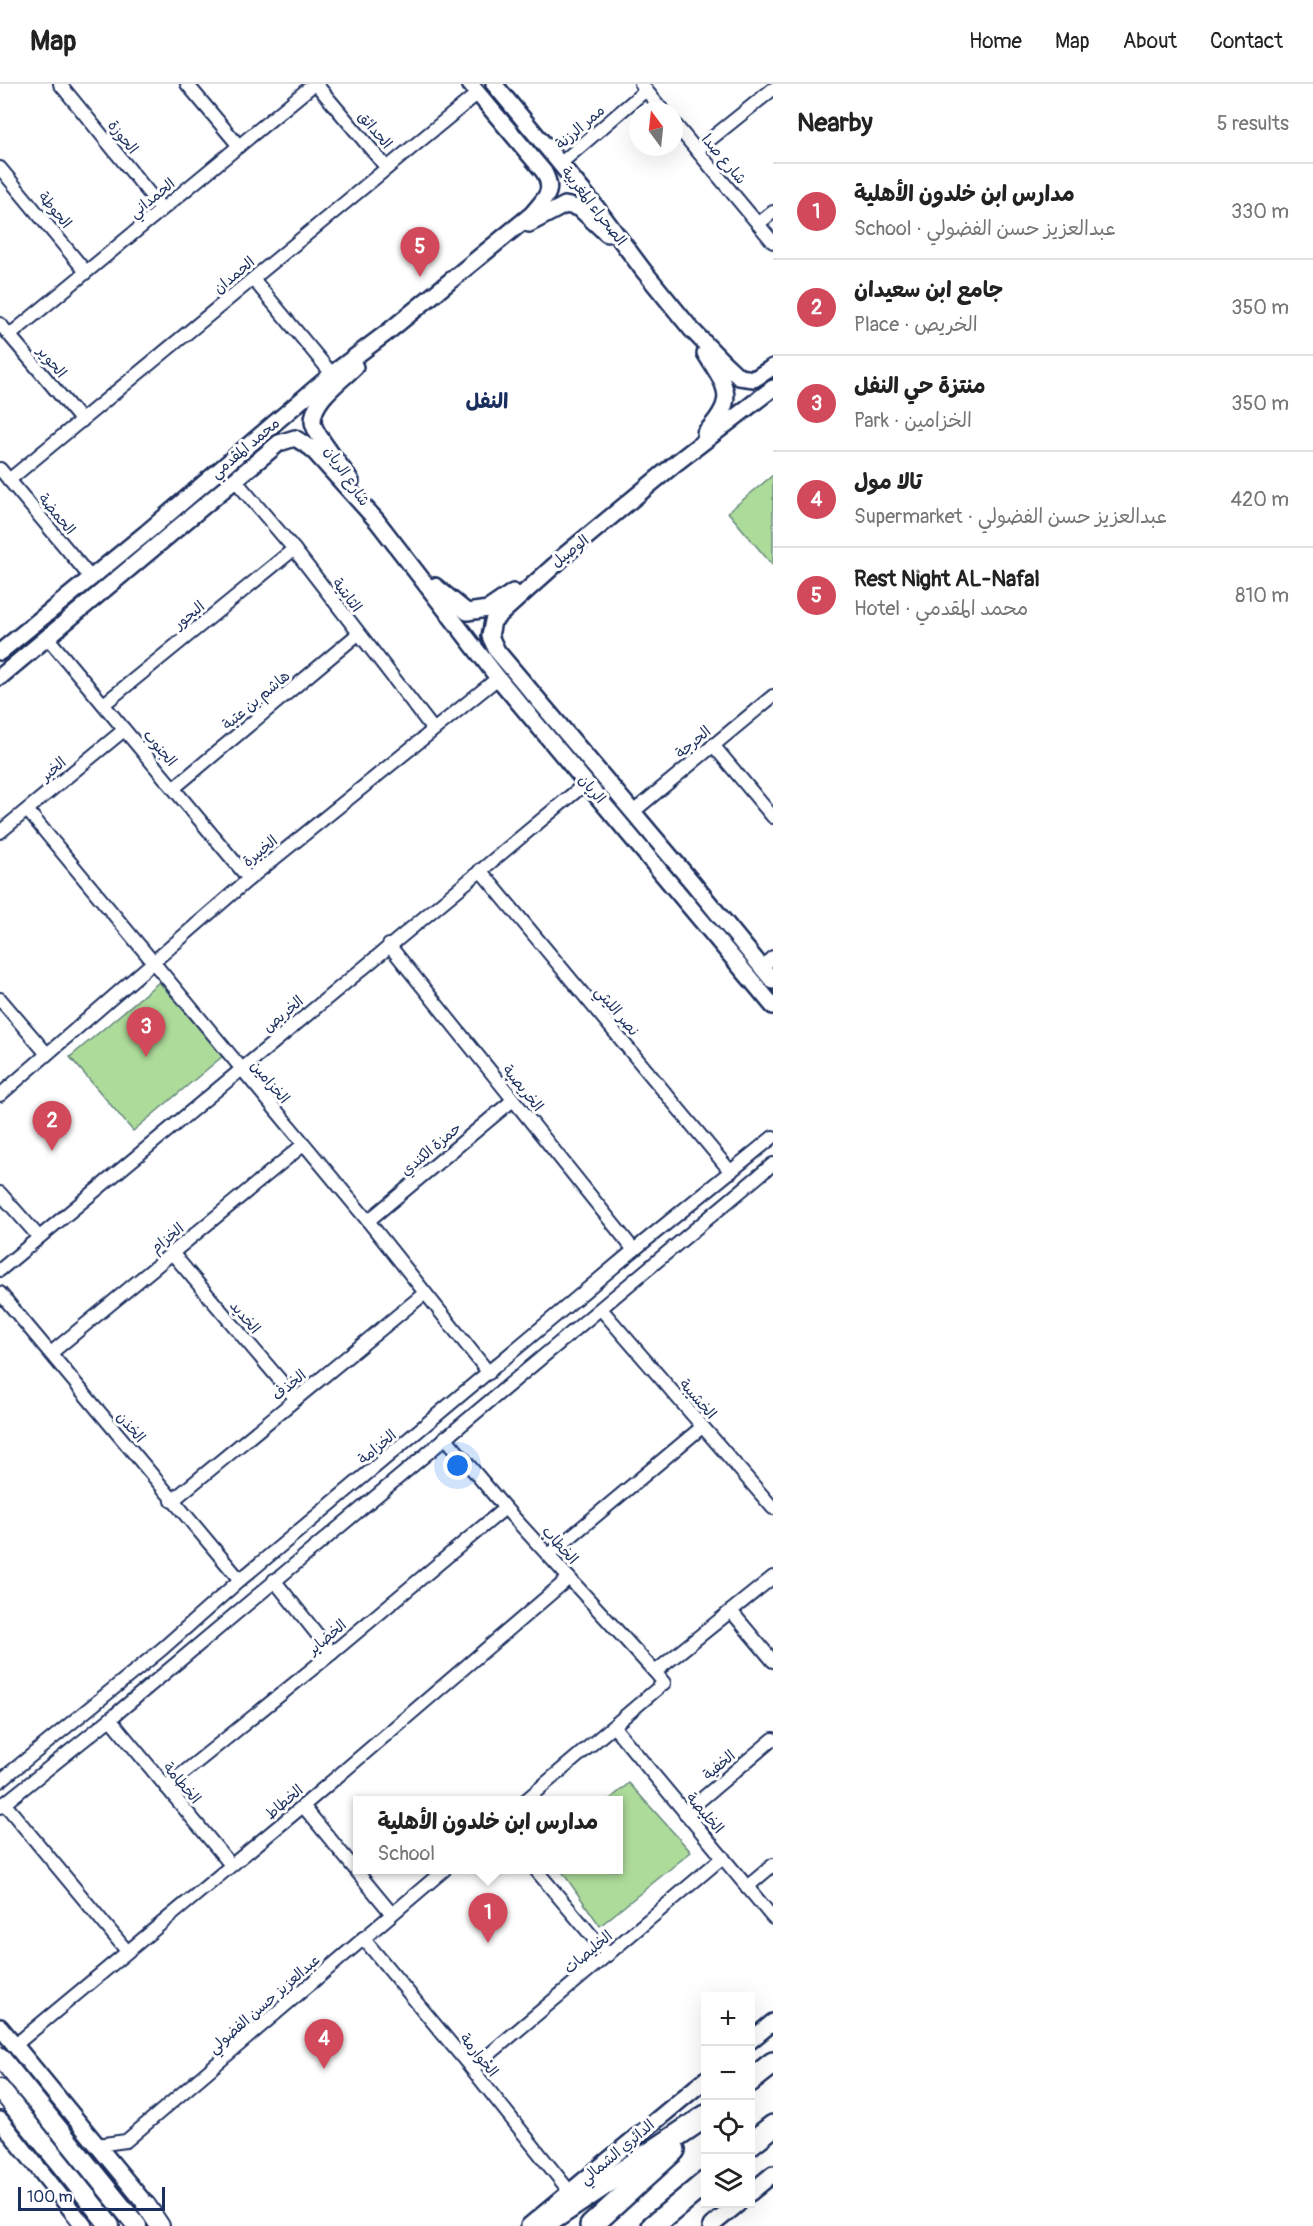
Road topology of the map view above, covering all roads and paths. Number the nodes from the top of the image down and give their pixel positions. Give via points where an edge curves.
1 (60, 84) edge
2 (188, 84) edge
3 (315, 84) edge
4 (494, 84) edge
5 (643, 87) edge
6 (474, 89) edge
7 (773, 89) edge
8 (656, 102) edge
9 (683, 134) edge
10 (239, 146) junction
11 (697, 150) junction
12 (561, 163) junction
13 (0, 168) edge
14 (387, 168) junction
15 (549, 189) joint
16 (162, 209) junction
17 (773, 212) edge
18 (758, 224) junction
19 (773, 242) edge
20 (492, 247) junction
21 (643, 270) junction
22 (86, 272) junction
23 (253, 279) junction
24 (0, 324) edge
25 (691, 329) junction
26 (389, 331) junction
27 (10, 335) junction
28 (773, 367) edge
29 (332, 374) junction
30 (773, 388) edge
31 (82, 421) junction
32 (295, 438) joint
33 (676, 463) junction
34 (0, 469) edge
35 (9, 480) junction
36 (235, 480) junction
37 (377, 521) junction
38 (146, 533) junction
39 (156, 545) junction
40 (294, 549) junction
41 (567, 554) junction
42 (414, 569) junction
43 (91, 578) junction
44 (454, 601) joint
45 (358, 634) junction
46 (47, 638) junction
47 (3, 645) edge
48 (0, 677) edge
49 (498, 678) junction
50 (773, 696) edge
51 (104, 704) junction
52 (433, 729) junction
53 (124, 730) junction
54 (712, 745) junction
55 (586, 783) junction
56 (174, 788) junction
57 (773, 795) edge
58 (762, 804) junction
59 (27, 810) junction
60 (633, 812) junction
61 (773, 817) edge
62 (0, 832) edge
63 (480, 870) junction
64 (249, 879) junction
65 (692, 882) junction
66 (678, 893) junction
67 (389, 945) junction
68 (767, 962) edge
69 (154, 963) junction
70 (773, 981) edge
71 (0, 999) edge
72 (773, 1006) edge
73 (47, 1054) junction
74 (240, 1069) junction
75 (0, 1095) edge
76 (513, 1100) junction
77 (773, 1137) edge
78 (303, 1145) junction
79 (773, 1164) edge
80 (731, 1172) junction
81 (0, 1193) edge
82 (368, 1221) junction
83 (38, 1236) junction
84 (634, 1250) junction
85 (172, 1253) junction
86 (0, 1270) edge
87 (0, 1293) edge
88 (425, 1293) junction
89 (601, 1309) junction
90 (51, 1353) junction
91 (489, 1373) junction
92 (296, 1399) junction
93 (702, 1427) junction
94 (445, 1437) junction
95 (350, 1490) junction
96 (172, 1501) junction
97 (363, 1506) junction
98 (505, 1508) junction
99 (773, 1508) edge
100 (550, 1554) junction
101 (773, 1577) edge
102 (569, 1578) junction
103 (240, 1580) junction
104 (274, 1580) junction
105 (730, 1611) junction
106 (332, 1653) junction
107 (773, 1661) edge
108 (655, 1672) junction
109 (110, 1719) junction
110 (614, 1727) junction
111 (773, 1739) edge
112 (0, 1781) edge
113 (166, 1787) junction
114 (531, 1796) edge
115 (2, 1805) edge
116 (303, 1806) junction
117 (685, 1813) junction
118 (723, 1857) junction
119 (231, 1865) junction
120 (773, 1865) edge
121 (353, 1867) edge
122 (359, 1874) edge
123 (438, 1874) edge
124 (540, 1874) edge
125 (747, 1887) junction
126 (392, 1914) junction
127 (773, 1918) edge
128 (363, 1938) junction
129 (127, 1951) junction
130 (608, 1954) junction
131 (773, 2022) edge
132 (0, 2027) edge
133 (755, 2037) edge
134 (7, 2052) edge
135 (773, 2063) edge
136 (472, 2069) junction
137 (755, 2077) edge
138 (701, 2082) edge
139 (0, 2090) edge
140 (0, 2120) edge
141 (701, 2121) edge
142 (701, 2122) edge
143 (773, 2126) edge
144 (755, 2141) edge
145 (97, 2145) junction
146 (772, 2177) edge
147 (701, 2185) edge
148 (755, 2189) edge
149 (570, 2192) junction
150 (701, 2197) edge
151 (146, 2205) junction
152 (733, 2208) edge
153 (79, 2222) edge
154 (111, 2226) edge
155 (137, 2226) edge
156 (160, 2226) edge
157 (165, 2226) edge
158 (529, 2226) edge
159 (542, 2226) edge
160 (591, 2226) edge
161 (652, 2226) edge
162 (674, 2226) edge
163 (711, 2226) edge

1 - 16 street, الحوزة
2 - 10 street
3 - 10 street, الحمداني
3 - 14 street, الحدائق
4 - 12 street, الصحراء المغربية
5 - 8 street
5 - 12 street, ممر الرزنة
6 - 14 street, الحمدان
6 - 15 street, الصحراء المغربية via 544,172
7 - 11 street
9 - 11 street, شارع صدا
10 - 16 street, الحمداني
11 - 18 street, شارع صدا
12 - 21 street, الصحراء المغربية
13 - 22 street, الحوطة
14 - 23 street, الحمدان
15 - 20 street, محمد المقدمي via 532,214
16 - 22 street, الحمداني
17 - 18 street
18 - 19 street, شارع صدا
20 - 21 street, محمد المقدمي via 565,205 579,208
20 - 26 street, محمد المقدمي
21 - 25 street, الصحراء المغربية
22 - 27 street, الحمداني
23 - 29 street
23 - 31 street, الحمدان
24 - 27 street, الحوير
25 - 28 street via 739,377 754,379
25 - 33 street via 723,381 726,405
26 - 29 street, محمد المقدمي
26 - 37 street, شارع الريان via 327,394 315,409 313,423
27 - 31 street, الحوير
29 - 38 street, محمد المقدمي
30 - 33 street
31 - 35 street, الحمدان
32 - 36 street, محمد المقدمي via 279,442
32 - 37 street, شارع الريان via 311,448
33 - 41 street, الوصيل
34 - 35 street, الحمضة
35 - 43 street, الحمضة
36 - 39 street, محمد المقدمي
36 - 40 street, الثابتية
37 - 42 street, الريان
38 - 39 street
38 - 43 street, محمد المقدمي
39 - 46 street, محمد المقدمي
40 - 45 street, الثابتية
40 - 51 street, البحور
41 - 44 street, الوصيل via 488,609 467,612
41 - 60 street, الريان via 493,621 490,636 497,651
42 - 44 street, الريان
42 - 49 street, الريان
43 - 47 street, محمد المقدمي
45 - 52 street, الثابتية
45 - 56 street, هاشم بن عتبة
46 - 48 street, محمد المقدمي
46 - 51 street, الجنوب
49 - 52 street, الخبيرة
49 - 55 street, الريان
50 - 54 street, الحرجة
51 - 53 street, الجنوب
52 - 64 street, الخبيرة
53 - 56 street, الجنوب
53 - 59 street, الخبر
54 - 58 street
54 - 60 street, الحرجة
55 - 63 street, الخريص
55 - 66 street, الريان
56 - 64 street, الجنوب
57 - 58 street
58 - 61 street
59 - 62 street, الخبر
59 - 69 street, الخزامين
60 - 65 street, الريان
63 - 67 street, الخريص
63 - 80 street, نصر الليثي
64 - 69 street, الخبيرة
65 - 66 street
65 - 68 street, الريان
66 - 72 street, الريان
67 - 74 street, الخريص
67 - 76 street, الخريصية
68 - 70 street, الريان
69 - 73 street, الخبيرة
69 - 74 street, الخزامين
71 - 73 street
73 - 75 street, الخبيرة
74 - 78 street, الخزامين
74 - 83 street, الخريص
76 - 82 street, حمزة الكندي
76 - 84 street, الخريصية
77 - 80 street, الخزامة
78 - 82 street, الخزامين
78 - 85 street, الخزام
79 - 89 street
80 - 84 street, الخزامة
81 - 83 street
82 - 88 street, الخزامين
83 - 86 street, الخريص
84 - 91 street, الخزامة
85 - 90 street, الخزام
85 - 92 street, الخديد
87 - 90 street, الخذن
88 - 91 street, الخزامين
88 - 92 street, الخذف
89 - 93 street, الخشيبة
89 - 94 street
90 - 96 street, الخذن
91 - 95 street, الخزامة
92 - 96 street, الخذف
93 - 99 street, الخشيبة
93 - 100 street
94 - 97 street
94 - 98 street, الخطاب
95 - 97 street
95 - 103 street, الخزامة
96 - 103 street, الخذن
97 - 104 street
98 - 100 street, الخطاب
98 - 106 street, الخضاير
100 - 102 street, الخطاب
101 - 105 street
102 - 108 street, الخطاب
102 - 116 street, الخطاط
103 - 112 street, الخزامة
104 - 106 street
104 - 109 street
105 - 107 street
105 - 108 street
106 - 113 street, الخضاير
108 - 110 street via 664,1683
109 - 113 street, الخطامة
109 - 115 street
110 - 114 street
110 - 117 street, الخليصة
111 - 117 street, الخفية
113 - 119 street, الخطامة
115 - 129 street
116 - 119 street, الخطاط
116 - 121 street
117 - 118 street, الخليصة
118 - 125 street, الخليصة
118 - 130 street, الخليصات
119 - 129 street, الخطاط
120 - 125 street
122 - 126 street
123 - 126 street, عبدالعزيز حسن الفضولي
124 - 130 street
125 - 127 street, الخليصة
126 - 128 street, عبدالعزيز حسن الفضولي
128 - 136 street, الخوارمة
128 - 145 street, عبدالعزيز حسن الفضولي via 126,2141
129 - 134 street, الخطاط
130 - 136 street, الخليصات
131 - 133 street
132 - 134 street
134 - 145 street
134 - 155 main road
135 - 137 highway
136 - 149 street, الخوارمة
138 - 149 street, الدائري الشمالي
139 - 154 main road
140 - 153 street
141 - 159 highway
142 - 160 highway
143 - 144 highway
145 - 151 street
146 - 148 street
147 - 161 highway
149 - 158 street, الدائري الشمالي
150 - 162 highway
151 - 156 main road
151 - 157 street
152 - 163 street

